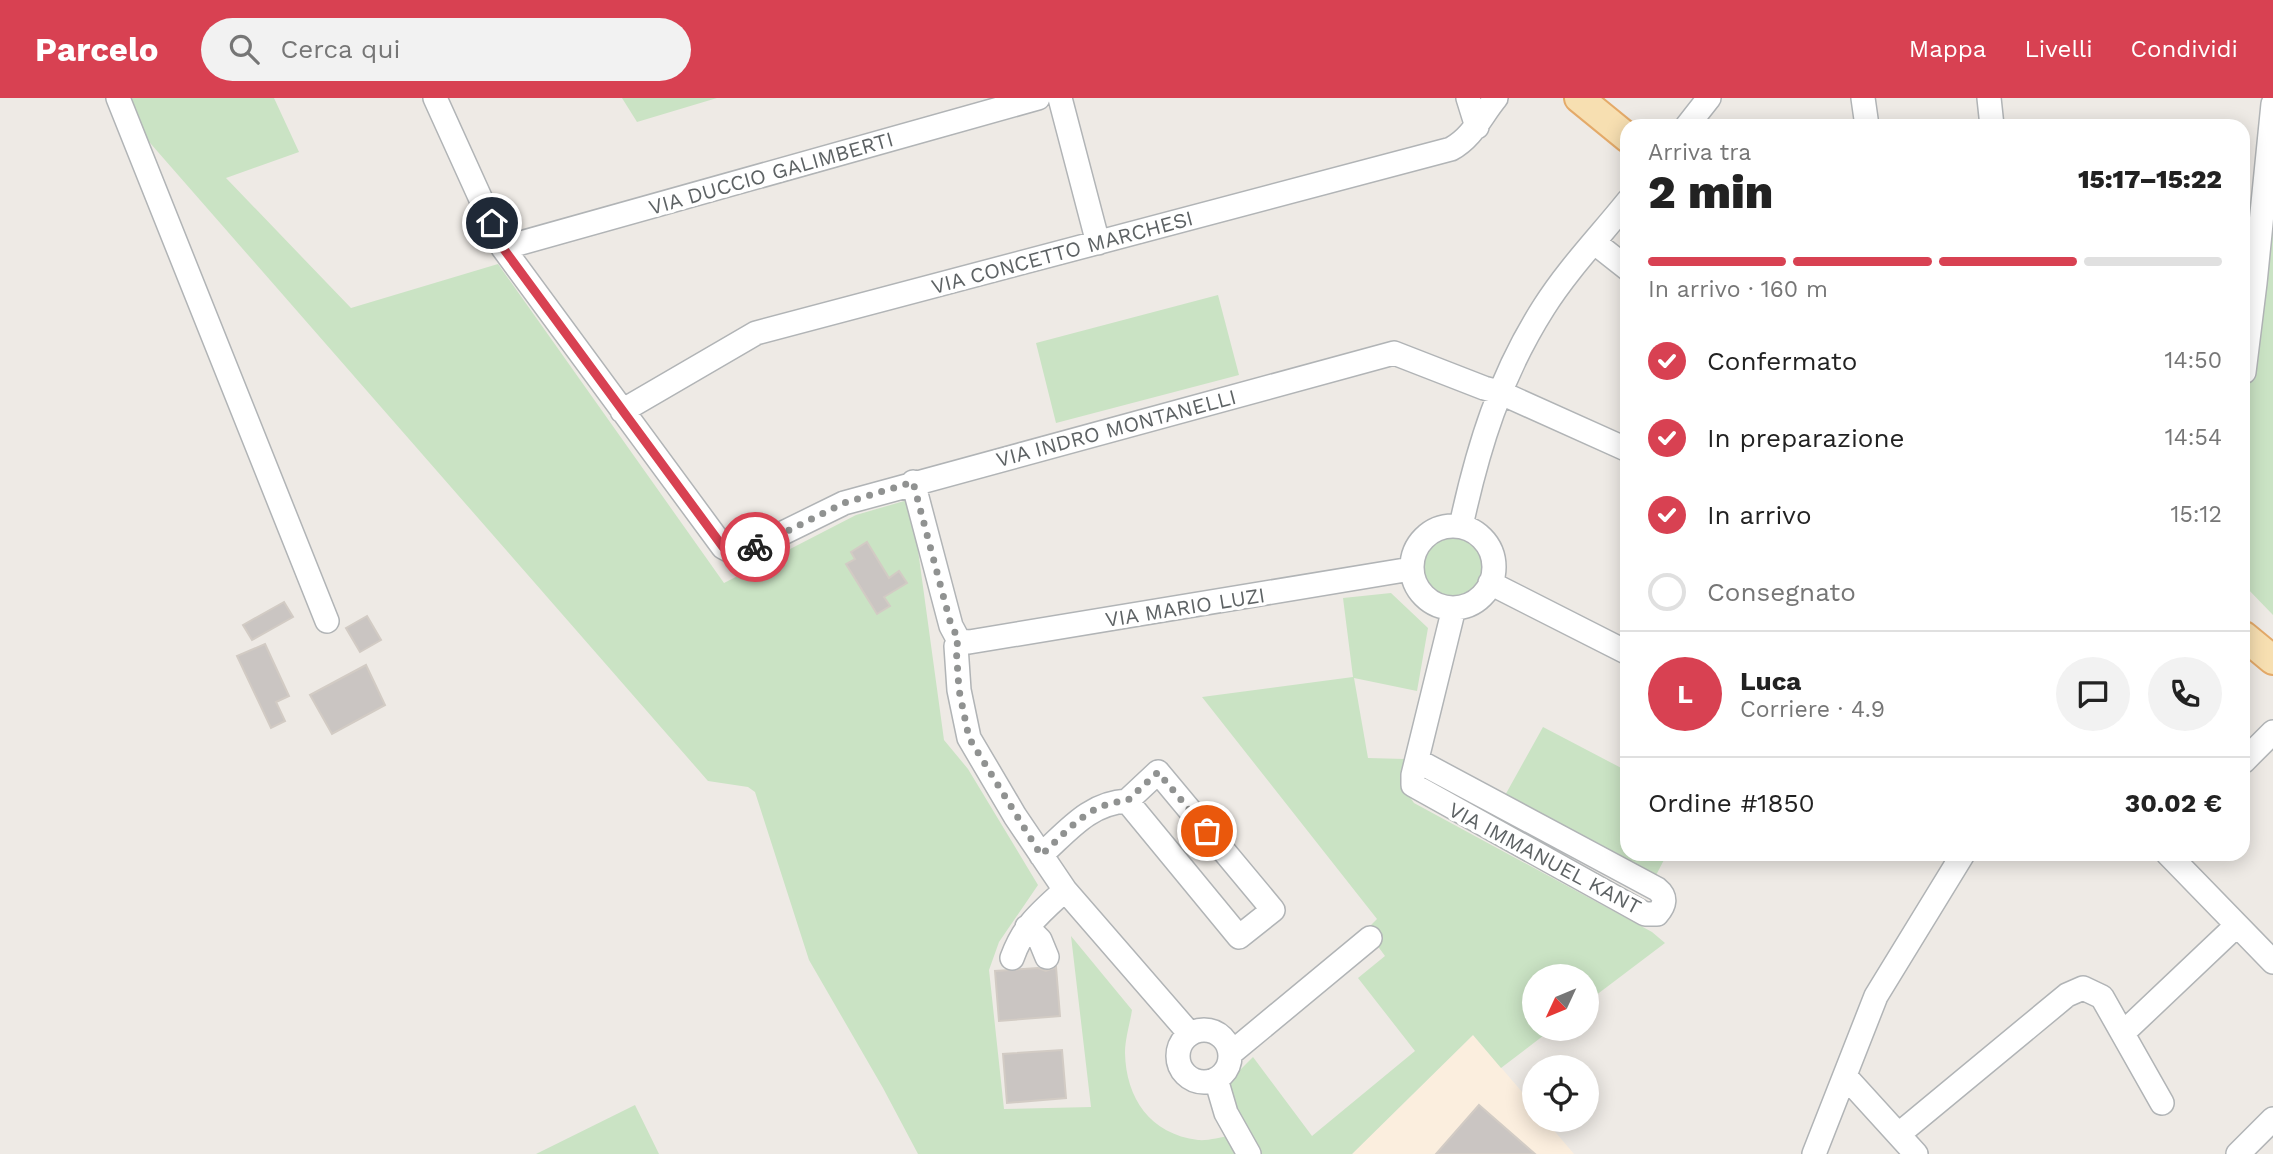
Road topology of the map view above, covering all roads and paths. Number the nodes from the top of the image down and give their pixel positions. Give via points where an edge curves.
1 (118, 98) edge
2 (435, 98) edge
3 (1038, 98) edge
4 (1060, 98) edge
5 (1468, 98) edge
6 (1496, 98) edge
7 (1579, 98) edge
8 (1709, 98) edge
9 (1863, 98) edge
10 (1989, 98) edge
11 (2273, 104) edge
12 (1692, 119) edge
13 (1866, 119) edge
14 (1991, 119) edge
15 (1477, 127) junction
16 (1620, 131) edge
17 (2269, 186) edge
18 (1620, 211) edge
19 (1098, 243) junction
20 (1595, 243) junction
21 (503, 248) junction
22 (1620, 263) edge
23 (2250, 327) edge
24 (1499, 392) junction
25 (622, 411) junction
26 (1620, 446) edge
27 (913, 482) junction
28 (1461, 526) junction
29 (1411, 569) junction
30 (1490, 583) junction
31 (1454, 608) junction
32 (327, 621) dead end
33 (959, 640) junction
34 (2250, 641) edge
35 (1620, 649) edge
36 (2273, 660) edge
37 (2273, 732) edge
38 (2250, 755) edge
39 (1418, 761) junction
40 (1127, 801) junction
41 (1041, 855) junction
42 (1959, 861) edge
43 (2175, 861) edge
44 (1065, 890) junction
45 (2237, 925) junction
46 (1027, 927) junction
47 (1370, 938) dead end
48 (1047, 957) dead end
49 (1012, 958) dead end
50 (2273, 962) edge
51 (2123, 1033) junction
52 (1190, 1034) junction
53 (1230, 1054) junction
54 (1845, 1076) junction
55 (1216, 1079) junction
56 (2162, 1102) dead end
57 (2273, 1119) edge
58 (1899, 1134) junction
59 (1245, 1150) edge
60 (1814, 1154) edge
61 (1916, 1154) edge
62 (1927, 1154) edge
63 (2238, 1154) edge

1 - 32 street
2 - 21 street
3 - 21 street, VIA DUCCIO GALIMBERTI
4 - 19 street
5 - 15 street
6 - 15 street, VIA CONCETTO MARCHESI
7 - 16 main road
8 - 12 street
9 - 13 street
10 - 14 street
11 - 17 street
15 - 19 street, VIA CONCETTO MARCHESI via 1451,149
17 - 23 street
18 - 20 street
19 - 25 street, VIA CONCETTO MARCHESI via 756,333
20 - 22 street
20 - 24 street via 1542,309
21 - 25 street
24 - 26 street, VIA INDRO MONTANELLI
24 - 27 street, VIA INDRO MONTANELLI via 1394,353
24 - 28 street via 1477,454
25 - 27 street, VIA INDRO MONTANELLI via 723,547 738,555 844,503
27 - 33 street
28 - 29 street via 1426,535 1412,557
28 - 30 street via 1489,548 1494,571
29 - 31 street via 1421,593 1431,602
29 - 33 street, VIA MARIO LUZI via 969,642
30 - 31 street via 1476,600
30 - 35 street
31 - 39 street, VIA IMMANUEL KANT
33 - 41 street via 959,690 969,738
34 - 36 main road
37 - 38 street
39 - 39 street, VIA IMMANUEL KANT via 1413,780 1418,790 1645,914 1661,910 1664,897 1657,889
40 - 40 street via 1158,772 1273,910 1239,937
40 - 41 street via 1094,808
41 - 44 street
42 - 54 street via 1889,972
43 - 45 street
44 - 46 street
44 - 52 street
45 - 50 street
45 - 51 street
46 - 48 street via 1040,940
46 - 49 street
47 - 53 street
51 - 56 street
51 - 58 street via 2102,997 2093,990 2076,989
52 - 53 street via 1212,1031 1224,1040
52 - 55 street via 1180,1046 1181,1069 1193,1080
53 - 55 street via 1227,1069
54 - 58 street
54 - 60 street
55 - 59 street via 1226,1113
57 - 63 street
58 - 61 street
58 - 62 street

